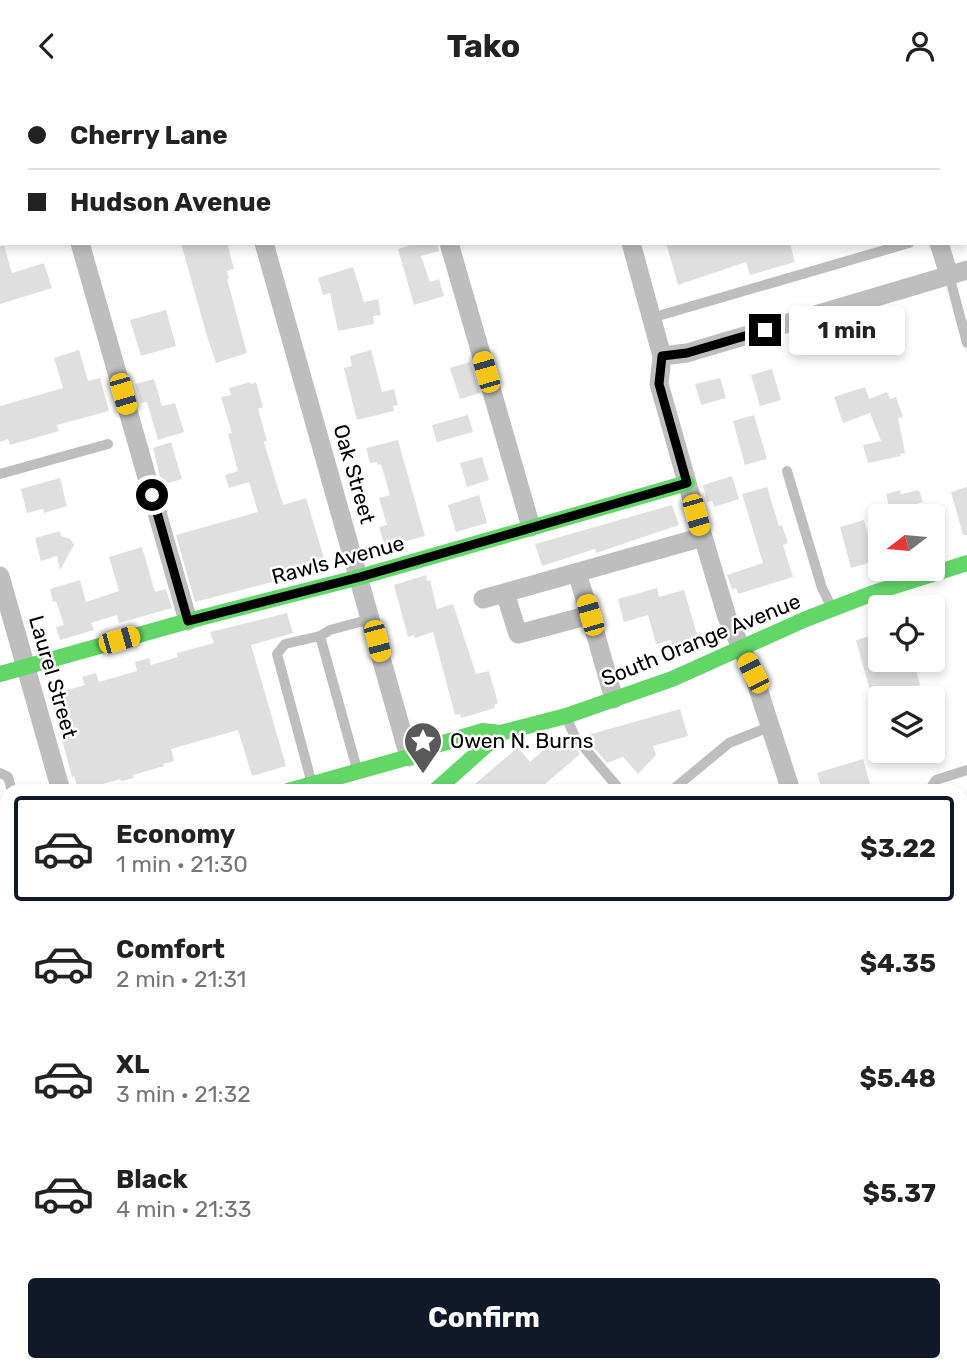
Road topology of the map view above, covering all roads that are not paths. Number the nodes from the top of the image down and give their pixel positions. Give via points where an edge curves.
1 (81, 245) edge
2 (265, 245) edge
3 (450, 245) edge
4 (632, 245) edge
5 (902, 245) edge
6 (940, 245) edge
7 (958, 273) edge
8 (652, 318) junction
9 (967, 343) edge
10 (662, 356) junction
11 (108, 443) dead end
12 (787, 471) dead end
13 (0, 474) edge
14 (687, 483) junction
15 (531, 527) junction
16 (703, 537) junction
17 (967, 563) edge
18 (577, 573) junction
19 (0, 576) edge
20 (360, 577) junction
21 (505, 593) junction
22 (483, 599) dead end
23 (832, 609) junction
24 (590, 615) junction
25 (371, 619) junction
26 (188, 621) junction
27 (320, 636) junction
28 (741, 648) junction
29 (26, 667) junction
30 (0, 674) edge
31 (614, 699) junction
32 (566, 716) junction
33 (769, 727) junction
34 (496, 737) junction
35 (410, 757) junction
36 (358, 771) junction
37 (967, 771) edge
38 (59, 784) edge
39 (312, 784) joint
40 (447, 784) edge
41 (615, 784) edge
42 (679, 784) edge
43 (789, 784) edge
44 (934, 784) edge

1 - 26 street
2 - 20 street, Oak Street
3 - 15 street
4 - 8 street
5 - 8 lane
6 - 7 street
7 - 9 lane
7 - 10 street via 687,353
8 - 10 street
10 - 14 street via 659,384
11 - 13 lane
12 - 23 lane
14 - 15 street, Rawls Avenue
14 - 16 street
15 - 20 street, Rawls Avenue
16 - 18 street
16 - 28 street
17 - 23 street, South Orange Avenue
18 - 21 street
18 - 24 street
19 - 29 street, Laurel Street
20 - 25 street, Oak Street
20 - 26 street, Rawls Avenue
21 - 22 street
21 - 24 street via 518,634
23 - 28 street, South Orange Avenue
24 - 31 street
25 - 27 lane
25 - 35 street, Oak Street
26 - 29 street, Rawls Avenue
27 - 36 lane
27 - 39 lane via 285,644 277,654
28 - 31 street, South Orange Avenue
28 - 33 street
29 - 30 street, Rawls Avenue
29 - 38 street, Laurel Street
31 - 32 street, South Orange Avenue
32 - 34 street, South Orange Avenue
32 - 41 lane via 575,737
33 - 42 lane via 729,743
33 - 43 street
34 - 35 street, South Orange Avenue via 484,731
34 - 40 street
35 - 36 street, South Orange Avenue
36 - 39 street, South Orange Avenue
37 - 44 lane

